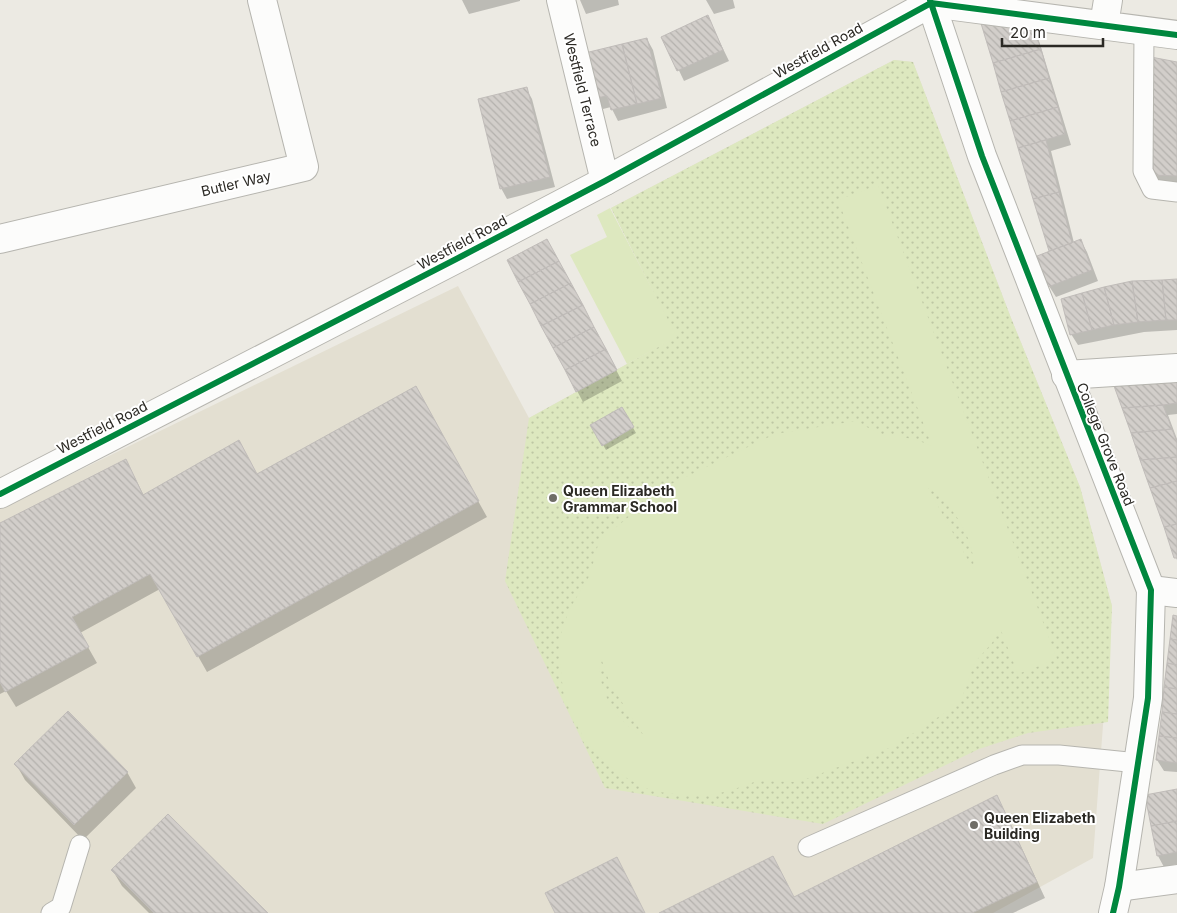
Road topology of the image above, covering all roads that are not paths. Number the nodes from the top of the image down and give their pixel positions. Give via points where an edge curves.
1 (262, 0) edge
2 (561, 0) edge
3 (930, 1) edge
4 (1106, 13) edge
5 (1144, 31) junction
6 (1177, 35) edge
7 (605, 181) junction
8 (1177, 192) edge
9 (0, 239) edge
10 (1177, 368) edge
11 (1066, 376) junction
12 (0, 494) edge
13 (1164, 592) edge
14 (1138, 763) junction
15 (80, 845) dead end
16 (808, 847) dead end
17 (1177, 879) edge
18 (1119, 887) junction
19 (51, 913) edge
20 (1113, 913) edge

1 - 9 street, Butler Way via 304,167
2 - 7 street, Westfield Terrace
3 - 4 street
3 - 7 street, Westfield Road
3 - 11 street, College Grove Road via 982,156
4 - 5 street
5 - 6 street
5 - 8 lane via 1143,171 1152,189
7 - 12 street, Westfield Road
10 - 11 street
11 - 13 street, College Grove Road
13 - 14 street, College Grove Road
14 - 16 lane via 1059,755 1022,755
14 - 18 street, College Grove Road
15 - 19 lane via 61,907
17 - 18 street
18 - 20 street, College Grove Road

